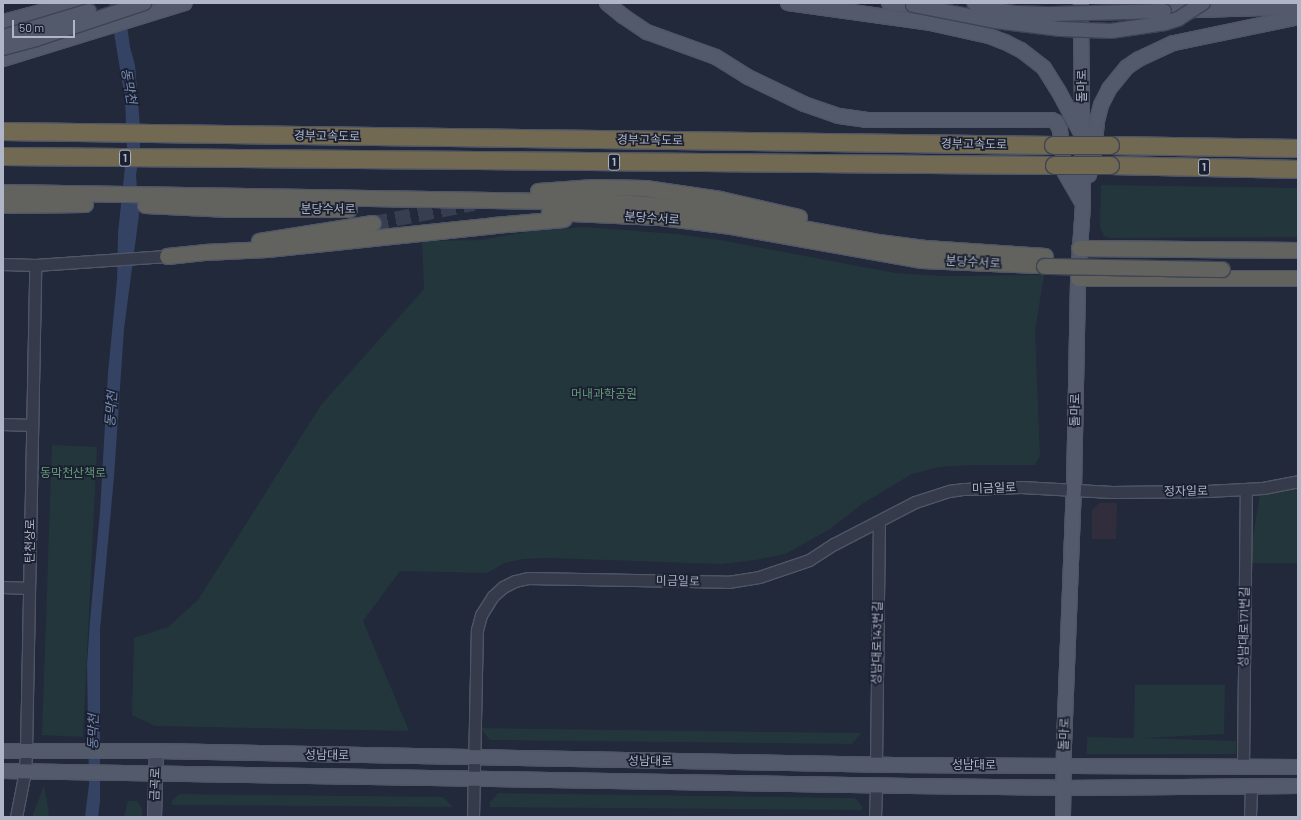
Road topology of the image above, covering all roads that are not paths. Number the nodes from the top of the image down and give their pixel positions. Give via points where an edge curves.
1 (114, 3) edge
2 (144, 3) edge
3 (607, 3) edge
4 (788, 3) edge
5 (888, 3) edge
6 (974, 3) edge
7 (1075, 3) edge
8 (1081, 3) edge
9 (1087, 3) edge
10 (1203, 3) edge
11 (67, 4) edge
12 (179, 5) edge
13 (1298, 6) edge
14 (1298, 17) edge
15 (3, 22) edge
16 (1080, 26) junction
17 (3, 37) edge
18 (66, 39) junction
19 (3, 48) edge
20 (3, 59) edge
21 (1082, 62) junction
22 (3, 131) edge
23 (1082, 135) junction
24 (1298, 148) edge
25 (3, 156) edge
26 (1298, 169) edge
27 (538, 191) dead end
28 (3, 192) edge
29 (74, 199) junction
30 (181, 201) junction
31 (3, 205) edge
32 (1083, 205) junction
33 (613, 216) junction
34 (373, 223) tunnel mouth
35 (878, 242) junction
36 (1079, 248) junction
37 (1298, 250) edge
38 (204, 252) junction
39 (167, 256) joint
40 (1298, 260) edge
41 (1045, 261) junction
42 (3, 264) edge
43 (35, 265) junction
44 (1298, 270) edge
45 (1078, 278) junction
46 (1298, 278) edge
47 (3, 424) edge
48 (32, 425) junction
49 (1298, 481) edge
50 (1246, 489) junction
51 (1074, 490) junction
52 (879, 522) junction
53 (3, 587) edge
54 (29, 588) junction
55 (3, 751) edge
56 (26, 751) junction
57 (156, 751) junction
58 (476, 758) junction
59 (876, 764) junction
60 (1063, 766) junction
61 (1243, 766) junction
62 (1298, 767) edge
63 (3, 771) edge
64 (25, 771) junction
65 (155, 774) junction
66 (475, 779) junction
67 (876, 785) junction
68 (1251, 786) junction
69 (1298, 786) edge
70 (1062, 788) junction
71 (16, 817) edge
72 (154, 817) edge
73 (474, 817) edge
74 (875, 817) edge
75 (1063, 817) edge
76 (1250, 817) edge

1 - 17 main road, bridge
2 - 19 main road, bridge
3 - 32 main road via 647,32 716,57 748,77 804,104 839,116 866,120 1052,120 1060,130 1065,173
4 - 23 main road via 930,23 1005,42 1021,50 1044,68
5 - 10 main road, bridge via 995,21 1061,29 1112,31 1165,23 1178,19
6 - 13 main road, bridge via 1015,13 1053,14
7 - 16 main road
8 - 16 main road, 돌마로
9 - 21 main road
11 - 15 main road
11 - 18 street
12 - 18 main road
14 - 32 main road via 1174,43 1127,67 1109,89 1101,105
16 - 21 main road, 돌마로
18 - 20 main road
21 - 23 main road, 돌마로
22 - 24 highway, 경부고속도로 / 1, bridge
23 - 32 main road, 돌마로
25 - 26 highway, 경부고속도로 / 1, bridge via 1110,165
27 - 35 highway via 594,187 645,188 720,199 843,227
28 - 29 highway, 분당수서로
29 - 30 highway, 분당수서로
29 - 31 highway, 분당수서로
30 - 33 highway, 분당수서로 via 229,208 506,209
30 - 35 highway, 분당수서로 via 637,204 731,215
32 - 36 main road, 돌마로
33 - 38 highway via 494,225 267,250
33 - 41 highway, 분당수서로 via 660,217 731,226 922,260
34 - 38 highway
35 - 41 highway, 분당수서로
36 - 37 highway
36 - 45 main road, 돌마로
38 - 39 highway
39 - 43 street
40 - 41 highway, 분당수서로
41 - 44 highway, 분당수서로, bridge
42 - 43 street
43 - 48 street, 탄천상로
45 - 46 highway
45 - 51 main road, 돌마로
47 - 48 street
48 - 54 street, 탄천상로
49 - 50 street, 정자일로
50 - 51 street, 정자일로 via 1112,492
50 - 61 street, 성남대로171번길
51 - 52 street, 미금일로 via 1021,487 950,491 915,502
51 - 60 main road, 돌마로
52 - 58 street, 미금일로 via 834,544 809,560 747,579 728,582 528,578 503,587 485,607 477,630
52 - 59 street, 성남대로143번길
53 - 54 street
54 - 56 street, 탄천상로
55 - 56 main road, 성남대로
56 - 57 main road, 성남대로
56 - 64 street, 탄천상로
57 - 58 main road, 성남대로
57 - 65 main road, 금곡로
58 - 59 main road, 성남대로
58 - 66 street, 미금일로
59 - 60 main road, 성남대로
60 - 61 main road, 성남대로
60 - 70 main road, 돌마로
61 - 62 main road, 성남대로
63 - 64 main road, 성남대로
64 - 65 main road, 성남대로
64 - 71 street, 탄천상로
65 - 66 main road, 성남대로
65 - 72 main road, 금곡로
66 - 67 main road, 성남대로
66 - 73 street, 미금일로
67 - 70 main road, 성남대로
67 - 74 street
68 - 69 main road, 성남대로
68 - 70 main road, 성남대로
68 - 76 street
70 - 75 main road, 돌마로

